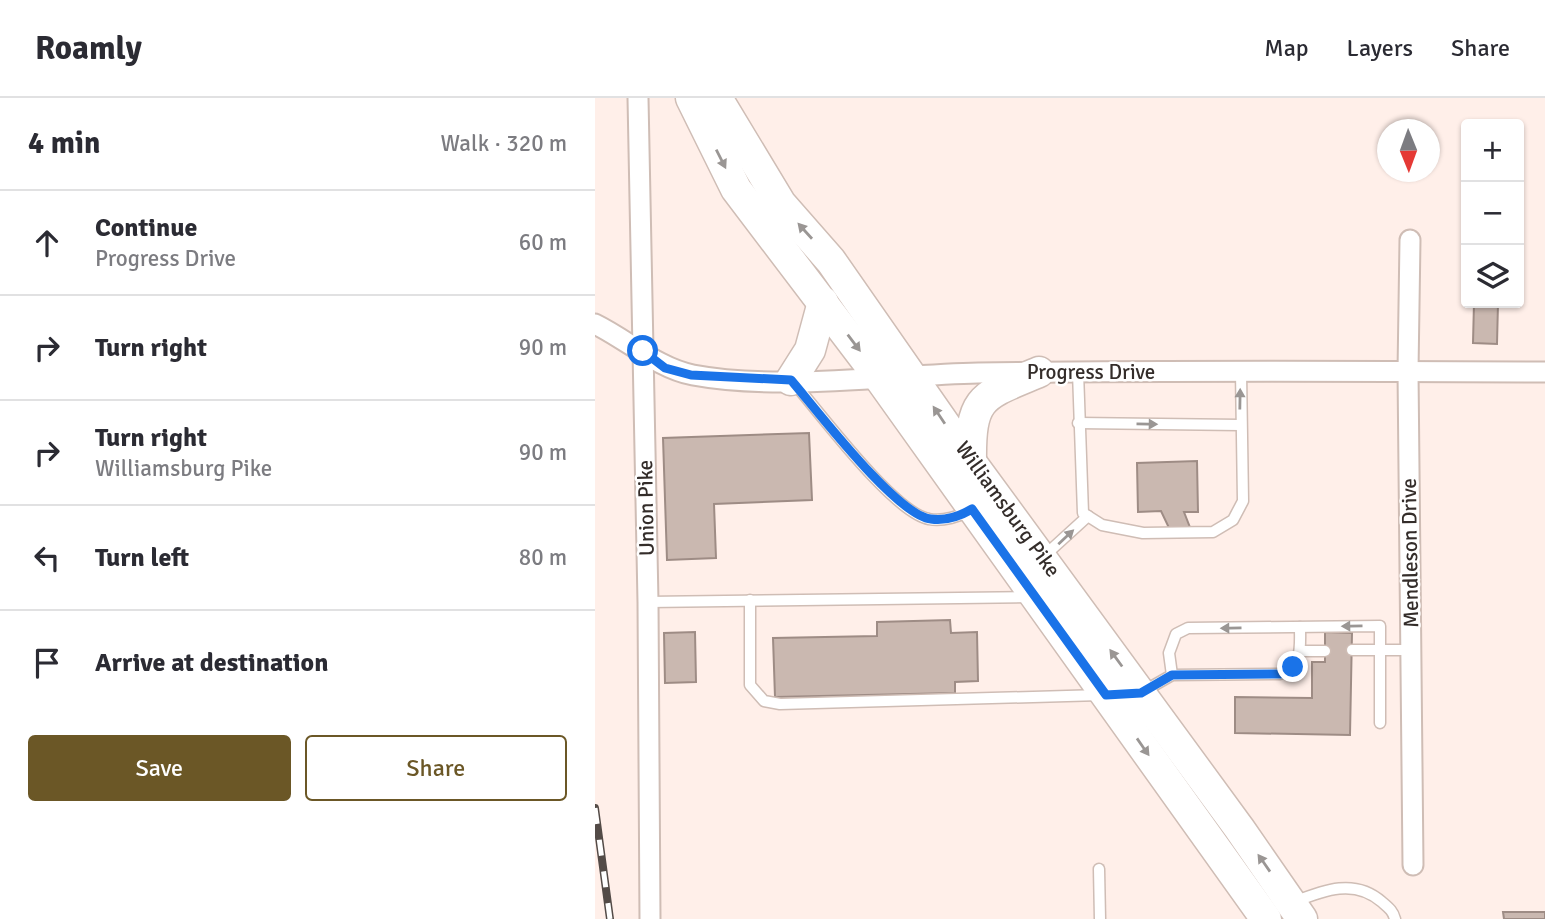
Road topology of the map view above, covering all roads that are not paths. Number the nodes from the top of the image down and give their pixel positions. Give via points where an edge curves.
1 (638, 98) edge
2 (691, 98) edge
3 (717, 98) edge
4 (1409, 240) dead end
5 (823, 302) junction
6 (595, 324) edge
7 (643, 351) junction
8 (1408, 371) junction
9 (1038, 372) junction
10 (1078, 372) junction
11 (1241, 372) junction
12 (1545, 372) edge
13 (912, 374) junction
14 (878, 376) junction
15 (791, 380) junction
16 (1079, 423) junction
17 (1240, 425) junction
18 (971, 462) junction
19 (972, 509) junction
20 (1088, 516) junction
21 (1042, 558) junction
22 (1033, 597) junction
23 (750, 600) junction
24 (648, 602) junction
25 (1300, 627) junction
26 (1352, 650) dead end
27 (1380, 650) junction
28 (1411, 650) junction
29 (1325, 651) dead end
30 (1300, 652) junction
31 (1172, 675) junction
32 (1123, 694) junction
33 (1380, 723) dead end
34 (1413, 865) dead end
35 (1099, 869) dead end
36 (1281, 914) edge
37 (650, 919) edge
38 (1100, 919) edge
39 (1395, 919) edge

1 - 7 street, Union Pike
2 -> 5 main road, Williamsburg Pike via 736,189
13 -> 3 main road, Williamsburg Pike via 831,261 781,204
4 - 8 street, Mendleson Drive
5 -> 14 main road, Williamsburg Pike
5 - 15 main road via 810,350
6 - 7 street, Progress Drive
7 - 15 street, Progress Drive via 665,368 691,375
7 - 24 street, Union Pike
8 - 11 street, Progress Drive
8 - 12 street, Progress Drive
8 - 28 street, Mendleson Drive
9 - 10 street, Progress Drive
9 - 13 street, Progress Drive
9 - 18 main road via 992,392 977,406
10 - 11 street, Progress Drive
10 - 16 lane
17 -> 11 lane
13 - 14 street, Progress Drive
18 -> 13 main road, Williamsburg Pike
14 - 15 street, Progress Drive
14 - 19 main road, Williamsburg Pike
15 - 19 lane via 893,498 930,520
16 -> 17 lane
16 - 20 lane via 1083,513
17 - 20 lane via 1243,501 1233,520 1213,532 1143,533 1102,525
18 - 21 main road, Williamsburg Pike
19 - 22 main road, Williamsburg Pike
21 -> 20 lane
32 -> 21 main road, Williamsburg Pike
22 - 23 lane
22 - 32 main road, Williamsburg Pike
23 - 24 lane
23 - 32 lane via 750,685 764,701
24 - 37 street, Union Pike
27 -> 25 lane via 1380,626
25 - 30 lane
25 -> 31 lane via 1188,628 1177,634 1169,653
26 - 27 lane
27 - 28 lane
27 - 33 lane
28 - 34 street, Mendleson Drive
29 - 30 lane
30 - 31 lane via 1293,667 1280,674
31 - 32 lane
32 - 36 main road, Williamsburg Pike
35 - 38 lane
36 - 39 lane via 1327,889 1346,887 1373,894

